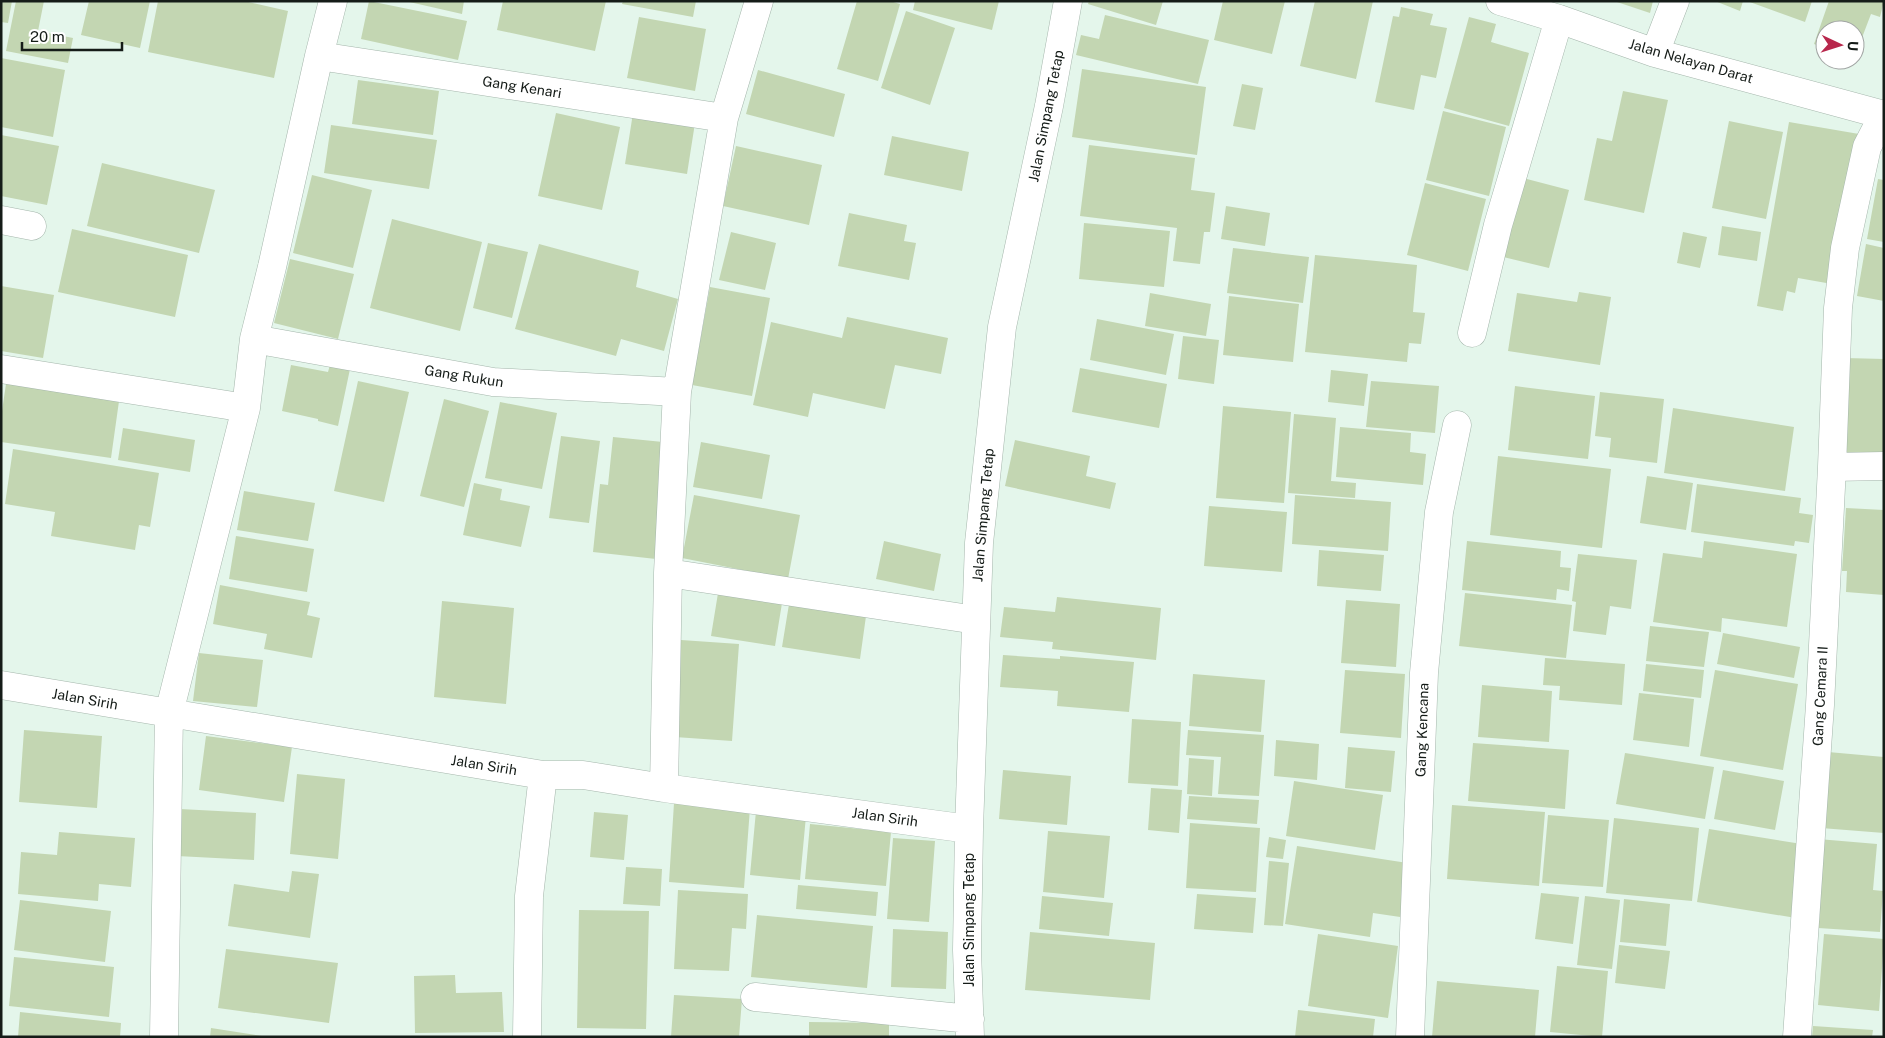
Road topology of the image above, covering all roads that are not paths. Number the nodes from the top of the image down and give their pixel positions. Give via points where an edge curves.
1 (333, 1) edge
2 (759, 1) edge
3 (1068, 1) edge
4 (1500, 1) edge
5 (1675, 1) edge
6 (1559, 19) junction
7 (1655, 53) junction
8 (319, 56) junction
9 (1884, 115) edge
10 (724, 118) junction
11 (1, 220) edge
12 (32, 226) dead end
13 (1472, 334) dead end
14 (254, 339) junction
15 (1, 369) edge
16 (677, 392) junction
17 (246, 408) junction
18 (1457, 425) dead end
19 (1884, 466) edge
20 (1832, 468) junction
21 (668, 573) junction
22 (976, 620) junction
23 (1, 685) edge
24 (169, 713) junction
25 (543, 775) junction
26 (664, 788) junction
27 (969, 829) junction
28 (754, 997) dead end
29 (970, 1028) edge
30 (164, 1037) edge
31 (527, 1037) edge
32 (1410, 1037) edge
33 (1797, 1037) edge

1 - 8 street
2 - 10 street
3 - 22 street, Jalan Simpang Tetap via 1002,327 979,544
4 - 6 street, Jalan Nelayan Darat
5 - 7 street
6 - 7 street, Jalan Nelayan Darat
6 - 13 street via 1498,225
7 - 9 street, Jalan Nelayan Darat
8 - 10 street, Gang Kenari
8 - 14 street
9 - 20 street, Gang Cemara II via 1867,147 1845,248 1835,354
10 - 16 street
11 - 12 street
14 - 16 street, Gang Rukun via 493,382
14 - 17 street
15 - 17 street
16 - 21 street
17 - 24 street
18 - 32 street, Gang Kencana via 1438,512 1424,673
19 - 20 street
20 - 33 street, Gang Cemara II via 1820,705
21 - 22 street
21 - 26 street
22 - 27 street, Jalan Simpang Tetap
23 - 24 street, Jalan Sirih
24 - 25 street, Jalan Sirih
24 - 30 street
25 - 26 street, Jalan Sirih via 583,775
25 - 31 street via 529,896
26 - 27 street, Jalan Sirih
27 - 29 street, Jalan Simpang Tetap
28 - 29 street

